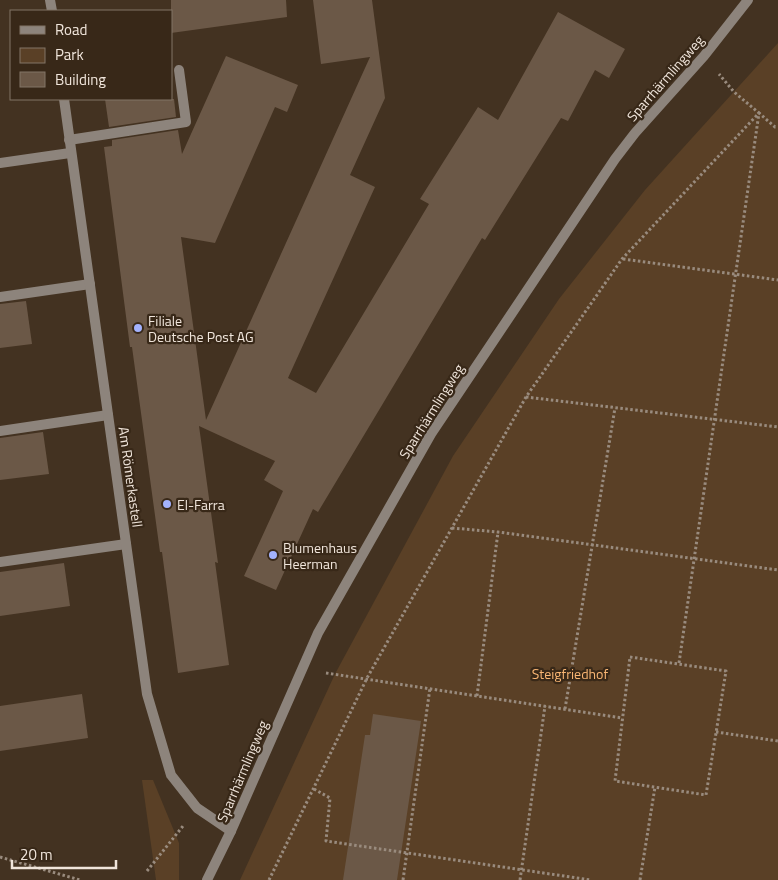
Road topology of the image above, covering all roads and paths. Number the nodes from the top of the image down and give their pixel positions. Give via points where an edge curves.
1 (748, 0) edge
2 (704, 56) junction
3 (179, 70) dead end
4 (64, 100) edge
5 (759, 113) junction
6 (778, 127) edge
7 (69, 140) junction
8 (70, 153) junction
9 (0, 164) edge
10 (622, 259) junction
11 (736, 274) junction
12 (778, 280) edge
13 (90, 284) junction
14 (0, 297) edge
15 (526, 397) junction
16 (615, 408) junction
17 (108, 415) junction
18 (714, 420) junction
19 (778, 427) edge
20 (0, 430) edge
21 (452, 528) junction
22 (498, 532) junction
23 (126, 544) junction
24 (592, 545) junction
25 (694, 559) junction
26 (0, 562) edge
27 (778, 570) edge
28 (679, 664) junction
29 (301, 669) junction
30 (367, 678) junction
31 (430, 688) junction
32 (477, 696) junction
33 (545, 706) junction
34 (565, 709) junction
35 (622, 718) junction
36 (716, 732) junction
37 (778, 741) edge
38 (655, 787) junction
39 (314, 789) junction
40 (197, 808) junction
41 (231, 831) junction
42 (406, 853) junction
43 (0, 857) edge
44 (522, 870) junction
45 (147, 871) dead end
46 (80, 880) edge
47 (207, 880) edge
48 (269, 880) edge
49 (403, 880) edge
50 (520, 880) edge
51 (591, 880) edge
52 (640, 880) edge

1 - 2 street, Sparrhärmlingweg
2 - 5 path via 734,92
2 - 29 street, Sparrhärmlingweg via 615,159 431,434 318,633
3 - 7 street via 186,122
4 - 7 street, Am Römerkastell
5 - 6 path
5 - 10 path
5 - 11 path
7 - 8 street, Am Römerkastell
8 - 9 street
8 - 13 street, Am Römerkastell
10 - 11 path
10 - 15 path
11 - 12 path
11 - 18 path
13 - 14 street
13 - 17 street, Am Römerkastell
15 - 16 path
15 - 21 path
16 - 18 path
16 - 24 path
17 - 20 street
17 - 23 street, Am Römerkastell
18 - 19 path
18 - 25 path
21 - 22 path
21 - 30 path
22 - 24 path
22 - 32 path
23 - 26 street
23 - 40 street, Am Römerkastell via 147,694 171,775
24 - 25 path
24 - 34 path
25 - 27 path
25 - 28 path
28 - 35 path via 630,657
28 - 36 path via 726,671
29 - 30 path
29 - 41 street, Sparrhärmlingweg
30 - 31 path
30 - 39 path
31 - 32 path
31 - 42 path
32 - 33 path
33 - 34 path
33 - 44 path
34 - 35 path
35 - 38 path via 615,781
36 - 37 path
36 - 38 path via 706,796
38 - 52 path
39 - 42 path via 330,798 326,841
39 - 48 path
40 - 41 street, Am Römerkastell
40 - 45 path
41 - 47 street, Sparrhärmlingweg
42 - 44 path
42 - 49 path
43 - 46 path
44 - 50 path
44 - 51 path

